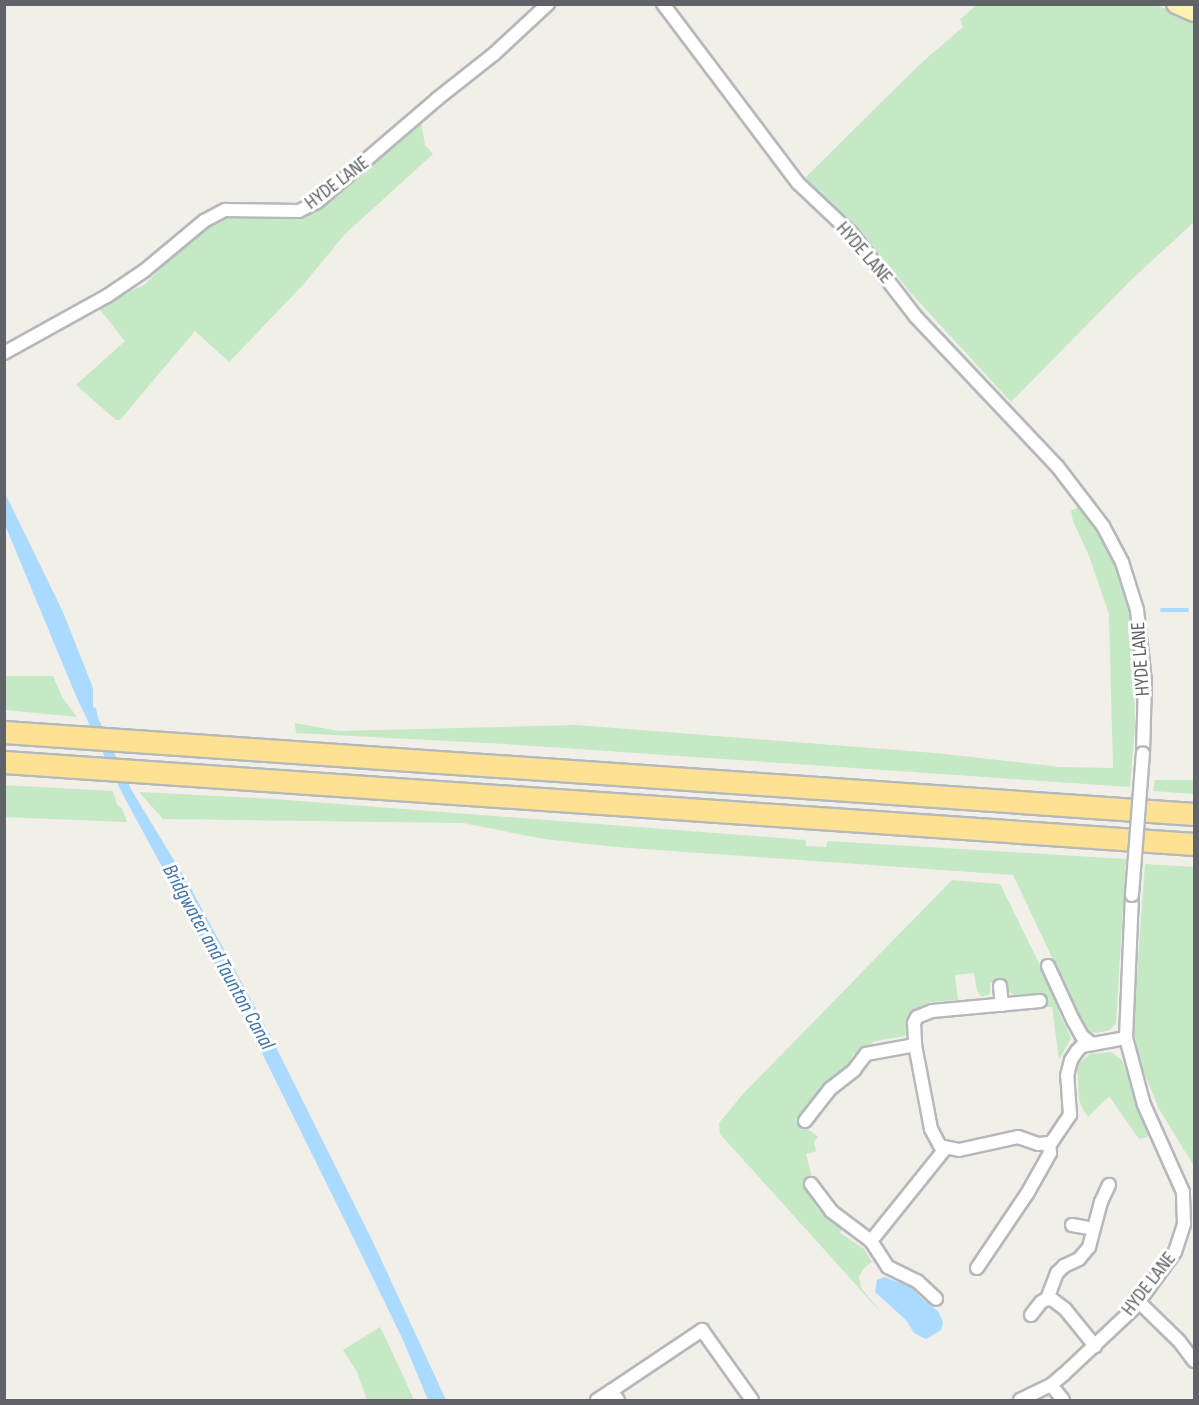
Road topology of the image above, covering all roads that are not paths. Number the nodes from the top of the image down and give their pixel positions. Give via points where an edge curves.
1 (548, 4) edge
2 (663, 4) edge
3 (1176, 4) edge
4 (1194, 12) edge
5 (4, 353) edge
6 (4, 732) edge
7 (4, 762) edge
8 (1194, 814) edge
9 (1194, 844) edge
10 (1048, 966) dead end
11 (1000, 986) dead end
12 (1040, 1001) dead end
13 (1002, 1005) junction
14 (1126, 1038) junction
15 (1092, 1044) junction
16 (915, 1045) junction
17 (806, 1121) dead end
18 (1048, 1143) junction
19 (945, 1149) junction
20 (811, 1184) dead end
21 (1109, 1185) dead end
22 (1072, 1225) dead end
23 (1189, 1225) edge
24 (1094, 1229) junction
25 (871, 1241) junction
26 (977, 1268) dead end
27 (936, 1299) dead end
28 (1047, 1299) junction
29 (1139, 1302) junction
30 (1031, 1315) dead end
31 (1095, 1346) junction
32 (1194, 1361) edge
33 (1051, 1385) junction
34 (615, 1396) edge
35 (597, 1401) edge
36 (752, 1401) edge
37 (1020, 1401) edge
38 (1063, 1401) edge

1 - 5 street, HYDE LANE via 317,202 299,212 225,210 204,221 107,296
2 - 14 street, HYDE LANE, bridge via 798,183 852,234 916,317 1068,479 1103,526 1122,562 1137,610 1145,681
3 - 4 main road
6 - 8 highway
7 - 9 highway
10 - 15 street via 1082,1036
11 - 13 street
12 - 13 street
13 - 16 street via 922,1014 914,1023
14 - 15 street
14 - 23 street, HYDE LANE via 1144,1106 1183,1192
15 - 18 street via 1082,1046 1071,1060 1067,1076 1070,1115 1056,1138
16 - 17 street via 866,1054 854,1070 830,1089
16 - 19 street via 931,1129
18 - 19 street via 1018,1137 959,1150
18 - 26 street via 1050,1153 1027,1194
19 - 25 street
20 - 25 street via 831,1211
21 - 24 street
22 - 24 street
23 - 29 street, HYDE LANE
24 - 28 street via 1085,1254 1057,1273
25 - 27 street via 888,1267 917,1281
28 - 30 street
28 - 31 street via 1065,1309
29 - 31 street, HYDE LANE
29 - 32 street
31 - 33 street, HYDE LANE
33 - 37 street, HYDE LANE
33 - 38 street
34 - 35 street
34 - 36 street via 702,1330

